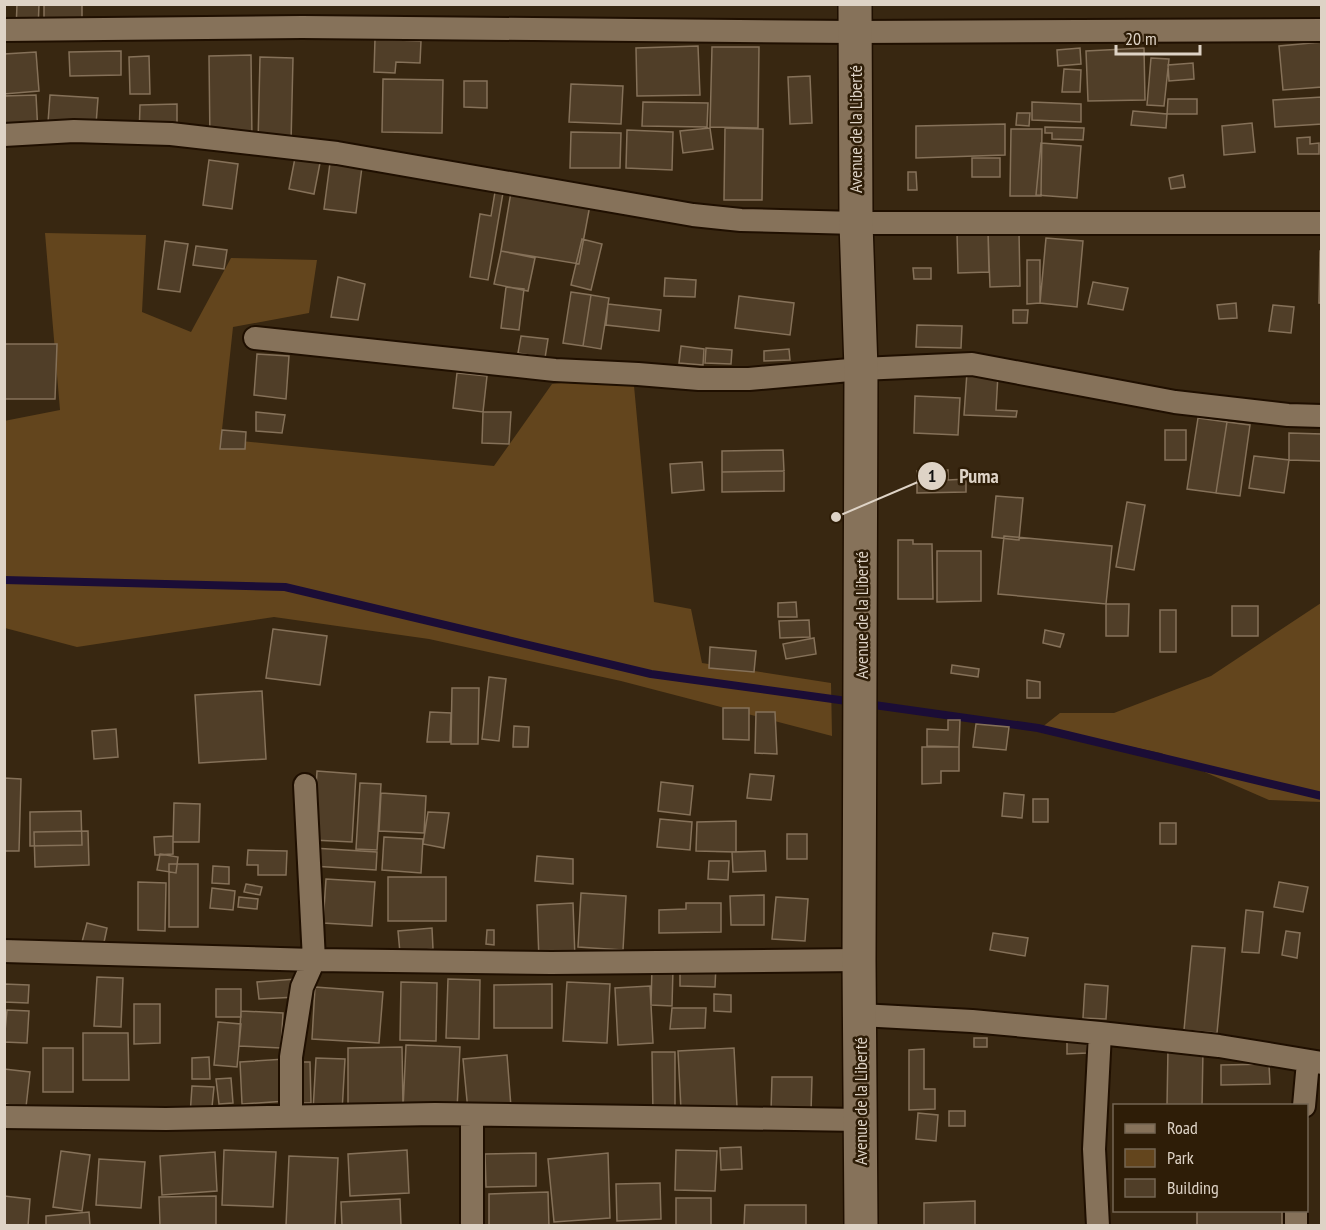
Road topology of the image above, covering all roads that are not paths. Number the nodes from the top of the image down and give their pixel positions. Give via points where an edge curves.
1 (855, 18) edge
2 (4, 30) edge
3 (1322, 30) edge
4 (4, 135) edge
5 (856, 223) junction
6 (1322, 223) edge
7 (255, 338) dead end
8 (861, 369) junction
9 (1322, 416) edge
10 (305, 785) dead end
11 (4, 951) edge
12 (314, 960) junction
13 (859, 960) junction
14 (860, 1015) junction
15 (1100, 1033) junction
16 (1315, 1063) edge
17 (1305, 1104) edge
18 (472, 1115) junction
19 (291, 1116) junction
20 (4, 1117) edge
21 (861, 1120) junction
22 (471, 1226) edge
23 (861, 1226) edge
24 (1098, 1226) edge

1 - 2 street
1 - 3 street
1 - 5 street, Avenue de la Liberté
4 - 5 street via 74,131 171,134 337,153 693,215
5 - 6 street
5 - 8 street, Avenue de la Liberté
7 - 8 street via 555,370 699,379 749,379
8 - 9 street via 972,364 1175,402
8 - 13 street, Avenue de la Liberté
10 - 12 street
11 - 12 street
12 - 13 street
12 - 19 street via 302,987 291,1057
13 - 14 street, Avenue de la Liberté
14 - 15 street
14 - 21 street, Avenue de la Liberté
15 - 16 street via 1220,1046
15 - 24 street via 1094,1149
16 - 17 street
18 - 19 street
18 - 21 street
18 - 22 street
19 - 20 street
21 - 23 street, Avenue de la Liberté

